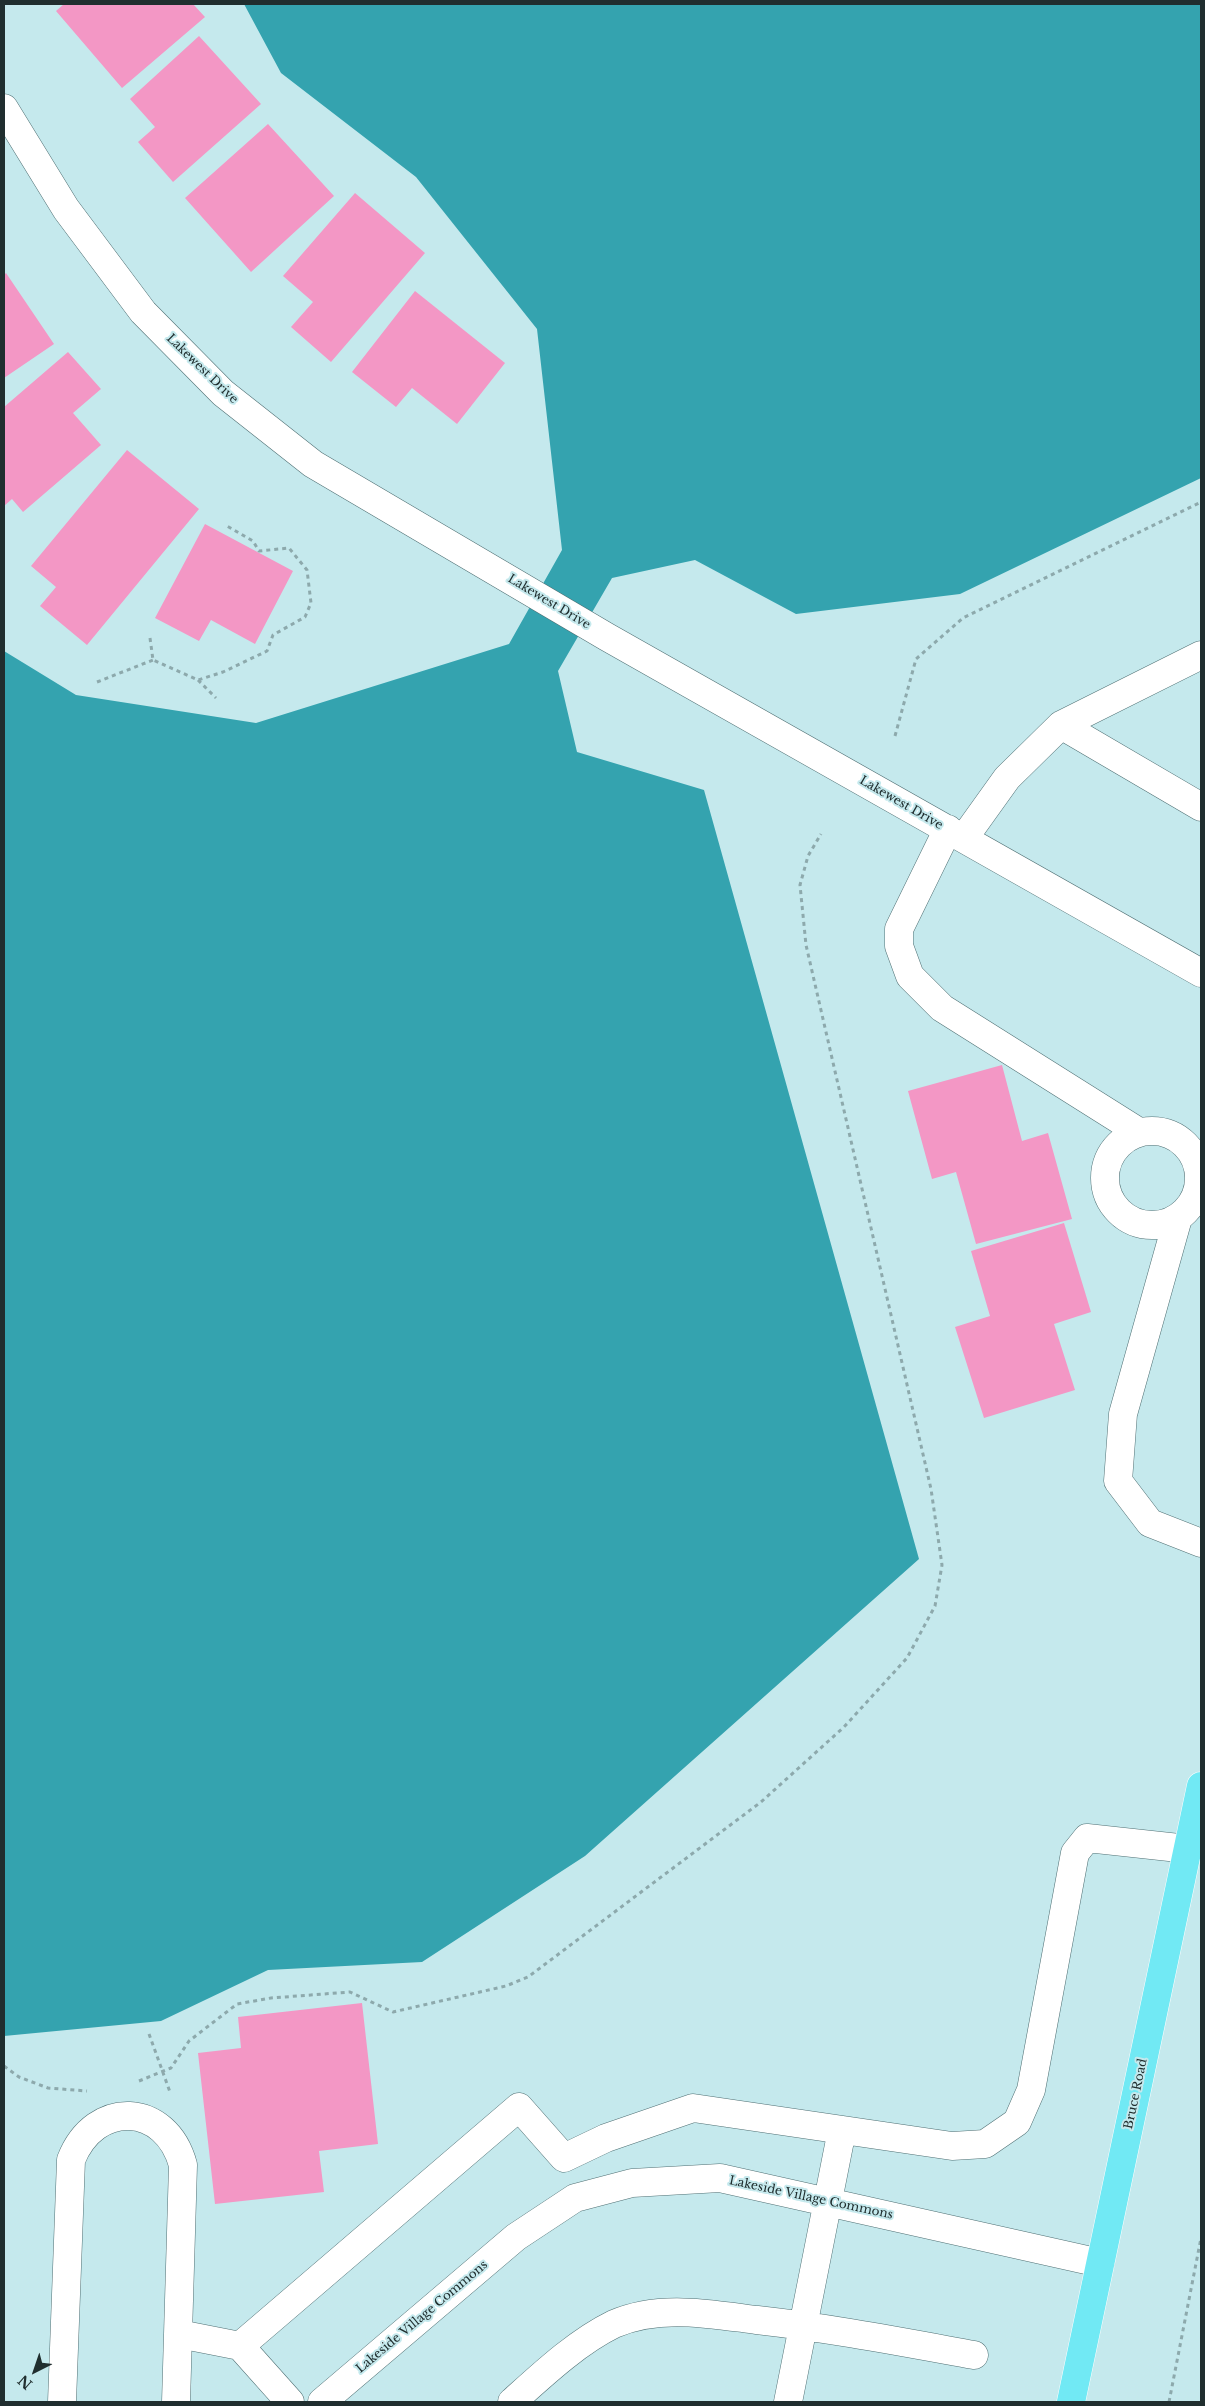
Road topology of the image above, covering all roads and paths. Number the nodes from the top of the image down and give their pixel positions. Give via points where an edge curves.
1 (4, 108) edge
2 (1201, 502) edge
3 (227, 526) dead end
4 (150, 638) dead end
5 (1201, 656) edge
6 (153, 660) junction
7 (198, 680) junction
8 (97, 682) dead end
9 (216, 698) dead end
10 (1060, 725) junction
11 (895, 736) dead end
12 (1201, 806) edge
13 (821, 834) dead end
14 (956, 834) junction
15 (1201, 973) edge
16 (1139, 1132) junction
17 (1178, 1218) junction
18 (1201, 1543) edge
19 (1201, 1786) edge
20 (1188, 1850) junction
21 (4, 2066) edge
22 (134, 2084) dead end
23 (90, 2091) dead end
24 (842, 2130) junction
25 (564, 2158) junction
26 (575, 2198) junction
27 (828, 2202) junction
28 (1201, 2238) edge
29 (1100, 2263) junction
30 (804, 2325) junction
31 (179, 2334) junction
32 (240, 2346) junction
33 (974, 2354) dead end
34 (62, 2402) edge
35 (176, 2402) edge
36 (290, 2402) edge
37 (322, 2402) edge
38 (512, 2402) edge
39 (788, 2402) edge
40 (1071, 2402) edge
41 (1169, 2402) edge

1 - 14 street, Lakewest Drive via 66,209 143,312 223,393 313,464 607,637
2 - 11 path via 963,618 916,659
3 - 7 path via 252,541 258,551 289,548 307,570 311,602 304,616 273,635 267,652
4 - 6 path
5 - 10 street
6 - 7 path
6 - 8 path
7 - 9 path
10 - 12 street
10 - 14 street
13 - 22 path via 808,856 800,885 806,945 931,1489 942,1565 935,1606 907,1658 844,1727 761,1802 528,1977 506,1986 392,2012 350,1992 237,2004 189,2041 172,2068
14 - 15 street, Lakewest Drive
14 - 16 street via 899,929 899,946 910,976 942,1008
16 - 17 street via 1157,1130 1174,1136 1188,1146 1197,1160 1200,1176 1197,1193 1189,1208
16 - 17 street via 1123,1140 1111,1153 1105,1170 1105,1188 1112,1204 1135,1223 1150,1226
17 - 18 street via 1123,1414 1118,1481 1150,1523
19 - 20 main road, Bruce Road
20 - 24 street via 1087,1838 1075,1852 1031,2090 1017,2122 985,2144 952,2146
20 - 29 main road, Bruce Road
21 - 23 path via 19,2077 48,2088
24 - 25 street via 693,2108 606,2138
24 - 27 street
25 - 26 street
25 - 32 street via 518,2107
26 - 27 street, Lakeside Village Commons via 632,2182 720,2178
26 - 37 street, Lakeside Village Commons via 516,2237
27 - 29 street, Lakeside Village Commons
27 - 30 street
28 - 41 path
29 - 40 main road, Bruce Road
30 - 33 street
30 - 38 street via 689,2312 652,2314 615,2324 562,2358
30 - 39 street
31 - 32 street
31 - 34 street via 184,2196 179,2150 159,2126 145,2119 114,2117 86,2132 76,2145 71,2160
31 - 35 street
32 - 36 street

